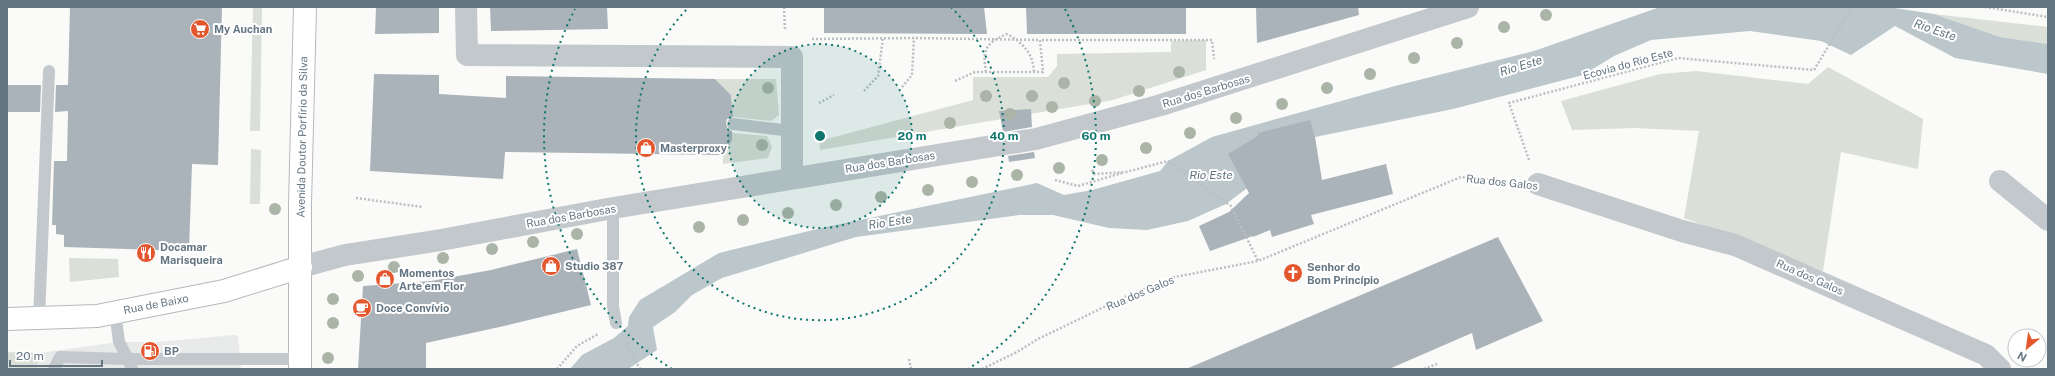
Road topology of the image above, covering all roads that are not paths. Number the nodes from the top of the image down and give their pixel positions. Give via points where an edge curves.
1 (305, 7) edge
2 (466, 7) edge
3 (1468, 7) edge
4 (49, 71) dead end
5 (733, 124) dead end
6 (792, 131) junction
7 (792, 177) junction
8 (2000, 181) dead end
9 (1538, 184) road end
10 (613, 208) junction
11 (2048, 220) edge
12 (301, 267) junction
13 (115, 312) junction
14 (7, 319) edge
15 (39, 319) junction
16 (616, 323) road end
17 (130, 364) edge
18 (300, 364) edge
19 (54, 369) edge
20 (2000, 369) edge

1 - 12 main road, Avenida Doutor Porfírio da Silva
2 - 6 street via 467,55 792,57
3 - 7 street, Rua dos Barbosas via 1161,105 1036,139
4 - 15 lane
5 - 6 lane
6 - 7 street
7 - 10 street, Rua dos Barbosas
8 - 11 street
9 - 20 street, Rua dos Galos via 1682,231 1735,245 1986,355
10 - 12 street, Rua dos Barbosas via 345,255
10 - 16 lane via 613,306
12 - 13 main road, Rua de Baixo via 224,291
12 - 18 main road, Avenida Doutor Porfírio da Silva
13 - 15 main road, Rua de Baixo via 97,316
13 - 17 lane via 119,342
14 - 15 main road, Rua de Baixo
17 - 18 lane
17 - 19 lane via 60,357

